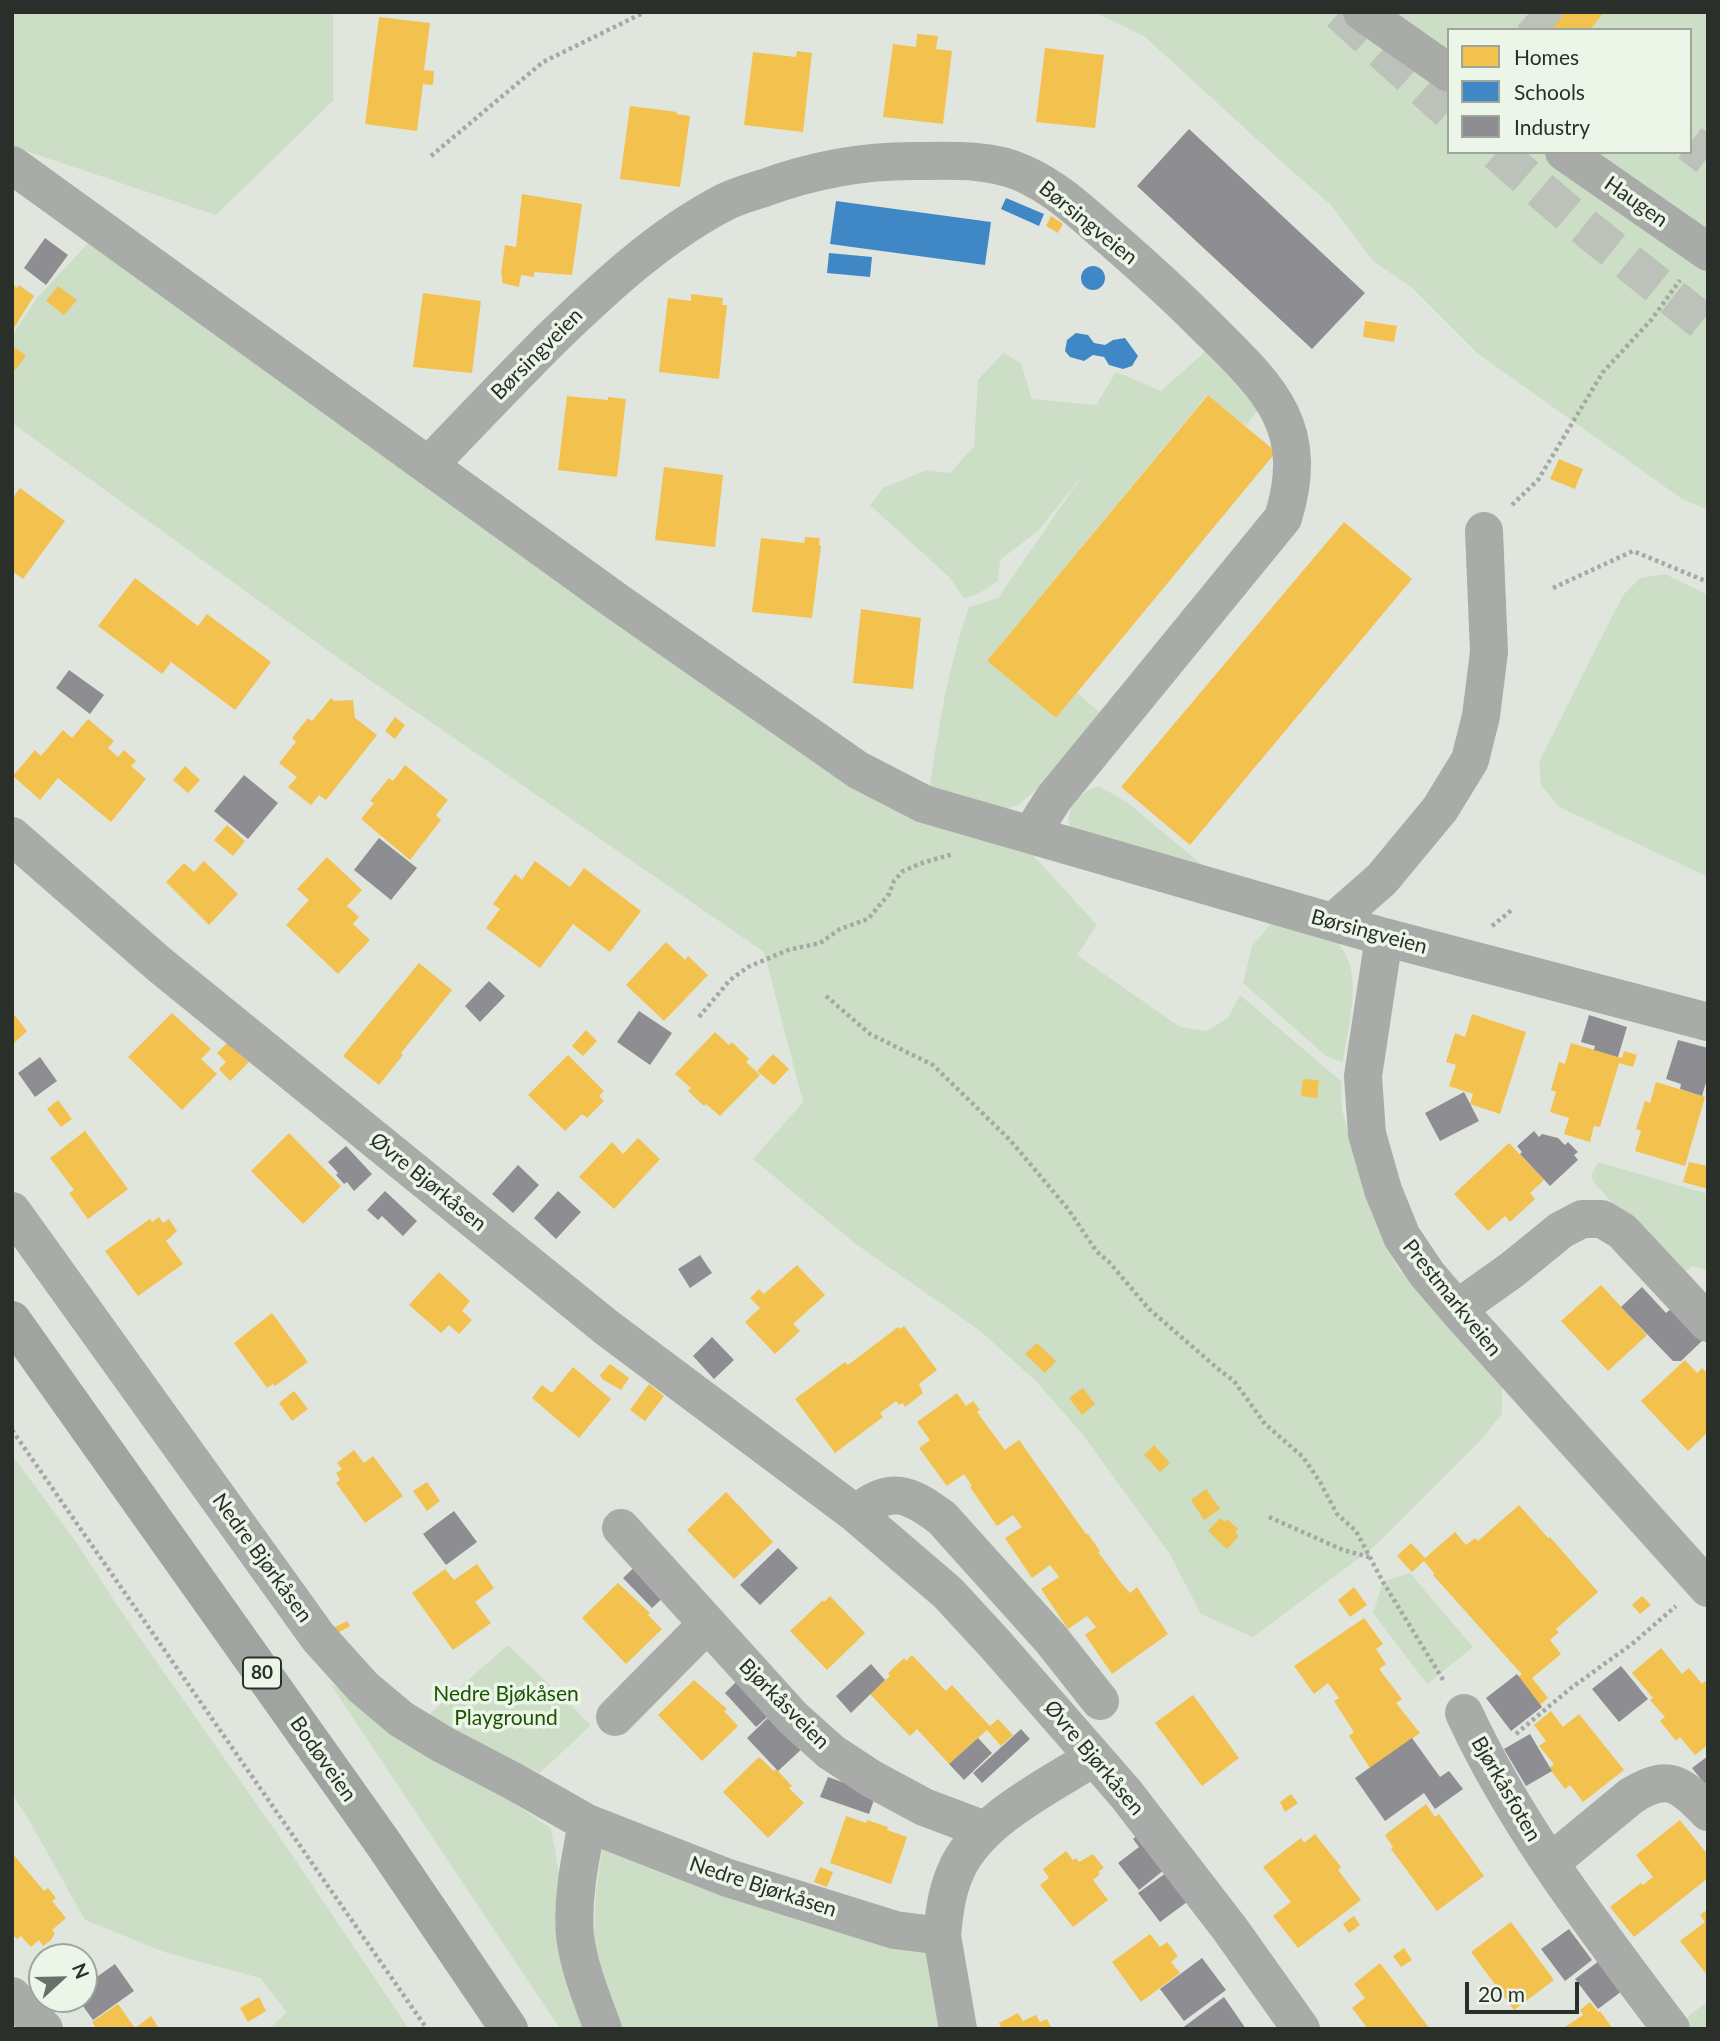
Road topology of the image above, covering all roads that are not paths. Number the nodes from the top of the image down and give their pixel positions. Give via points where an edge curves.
1 (1362, 12) edge
2 (1447, 71) edge
3 (1567, 154) edge
4 (12, 165) edge
5 (1703, 249) edge
6 (429, 465) junction
7 (1485, 531) road end
8 (1031, 834) junction
9 (12, 836) edge
10 (1333, 922) junction
11 (1384, 937) junction
12 (1708, 1022) edge
13 (12, 1211) edge
14 (1457, 1308) junction
15 (12, 1320) edge
16 (1708, 1323) edge
17 (856, 1514) junction
18 (621, 1528) dead end
19 (1708, 1588) edge
20 (707, 1624) junction
21 (1100, 1701) dead end
22 (1464, 1713) road end
23 (615, 1717) dead end
24 (1093, 1758) junction
25 (1708, 1812) edge
26 (587, 1824) junction
27 (985, 1830) junction
28 (1550, 1863) junction
29 (942, 1936) junction
30 (12, 1996) edge
31 (44, 2029) edge
32 (509, 2029) edge
33 (603, 2029) edge
34 (958, 2029) edge
35 (1301, 2029) edge
36 (1671, 2029) edge

1 - 2 street
3 - 5 street, Haugen
4 - 6 street, Børsingveien
6 - 8 street, Børsingveien via 859,770 924,804
6 - 8 street, Børsingveien via 616,278 728,200 819,170 898,161 997,166 1041,183 1065,198 1175,294 1248,369 1274,401 1289,434 1293,467 1283,518 1054,798
7 - 10 street via 1489,652 1470,760 1440,809 1382,878
8 - 10 street, Børsingveien
9 - 17 street, Øvre Bjørkåsen via 160,965 606,1327
10 - 11 street, Børsingveien
11 - 12 street, Børsingveien
11 - 14 street, Prestmarkveien via 1363,1076 1367,1134 1402,1237
13 - 26 street, Nedre Bjørkåsen via 318,1637 363,1688 442,1744
14 - 16 street via 1561,1230 1582,1219 1602,1219 1622,1231
14 - 19 street, Prestmarkveien
15 - 32 main road, Bodøveien / 80 via 383,1843
17 - 21 street, Øvre Bjørkåsen via 874,1500 899,1495 942,1518
17 - 24 street, Øvre Bjørkåsen via 948,1593
18 - 20 street, Bjørkåsveien
20 - 23 street
20 - 27 street, Bjørkåsveien via 793,1718 831,1752 924,1807
22 - 28 street, Bjørkåsfoten via 1484,1756
24 - 27 street
24 - 35 street, Øvre Bjørkåsen via 1222,1918
25 - 28 street, Bjørkåsfoten via 1686,1789 1672,1784 1644,1788
26 - 29 street, Nedre Bjørkåsen via 728,1878 895,1930
26 - 33 street via 576,1884 575,1936
27 - 29 street via 955,1873
28 - 36 street, Bjørkåsfoten
29 - 34 street
30 - 31 street

